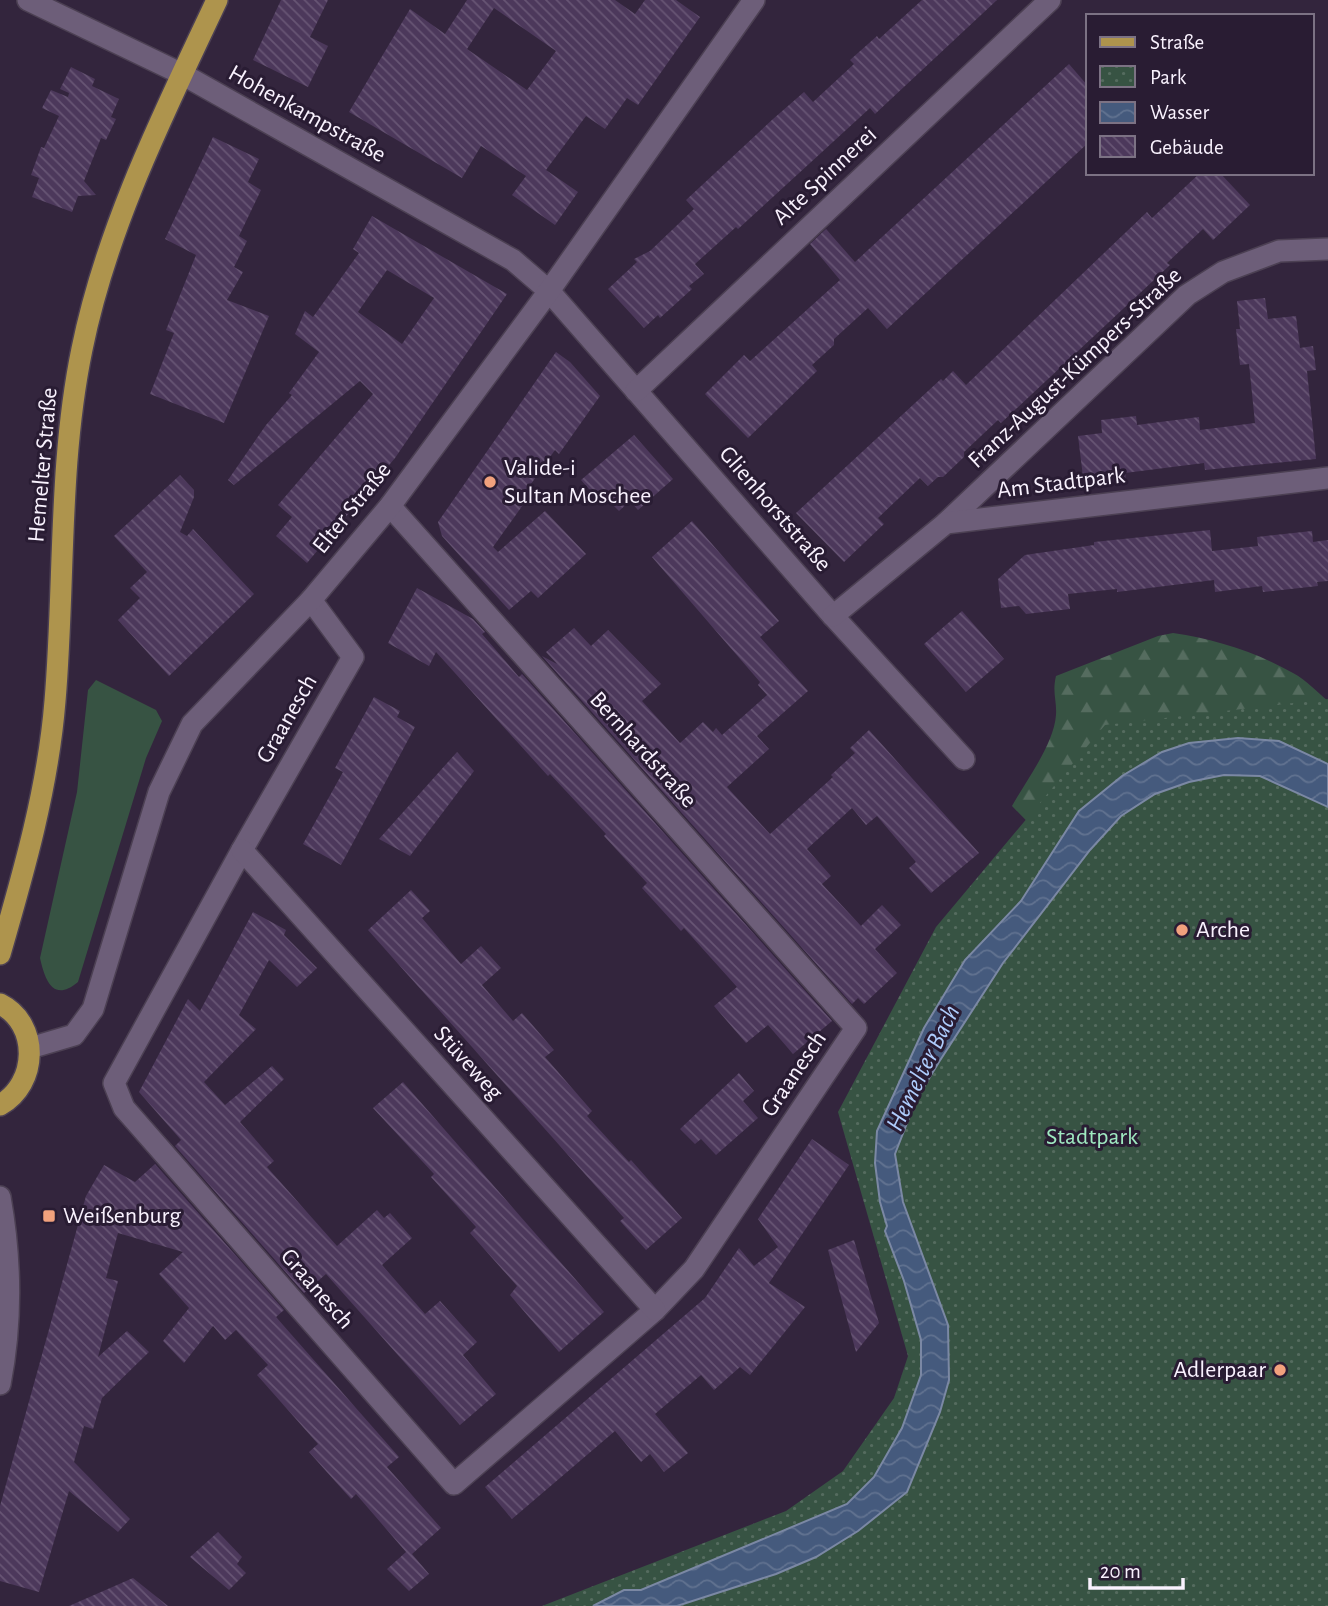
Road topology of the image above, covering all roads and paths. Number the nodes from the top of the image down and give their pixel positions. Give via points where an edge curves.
1 (28, 0) edge
2 (217, 0) edge
3 (754, 0) edge
4 (1051, 0) edge
5 (182, 74) junction
6 (1328, 249) edge
7 (549, 291) junction
8 (636, 391) junction
9 (1328, 478) edge
10 (390, 506) junction
11 (946, 523) junction
12 (311, 600) junction
13 (833, 616) junction
14 (964, 759) dead end
15 (242, 850) junction
16 (0, 954) edge
17 (0, 1004) edge
18 (856, 1028) joint
19 (30, 1048) junction
20 (0, 1105) edge
21 (0, 1197) edge
22 (655, 1310) junction
23 (0, 1384) edge

1 - 5 street, Hohenkampstraße
2 - 5 main road, Hemelter Straße
3 - 7 street, Elter Straße
4 - 8 street, Alte Spinnerei
5 - 7 street, Hohenkampstraße via 513,260
5 - 16 main road, Hemelter Straße via 113,234 82,349 64,486 49,761
6 - 11 street, Franz-August-Kümpers-Straße via 1279,251 1223,272 1187,295
7 - 8 street, Glienhorststraße
7 - 10 street, Elter Straße
8 - 13 street, Glienhorststraße
9 - 11 street, Am Stadtpark
10 - 12 street, Elter Straße
10 - 18 street, Bernhardstraße
11 - 13 street
12 - 15 street, Graanesch via 353,657
12 - 19 street, Elter Straße via 192,724 159,792 93,1009 74,1035
13 - 14 street, Glienhorststraße
15 - 22 street, Stüveweg
15 - 22 street, Graanesch via 114,1083 124,1108 454,1485
17 - 19 main road via 23,1026
18 - 22 street, Graanesch via 694,1269
19 - 20 main road via 29,1069 19,1089
21 - 23 street via 9,1288

